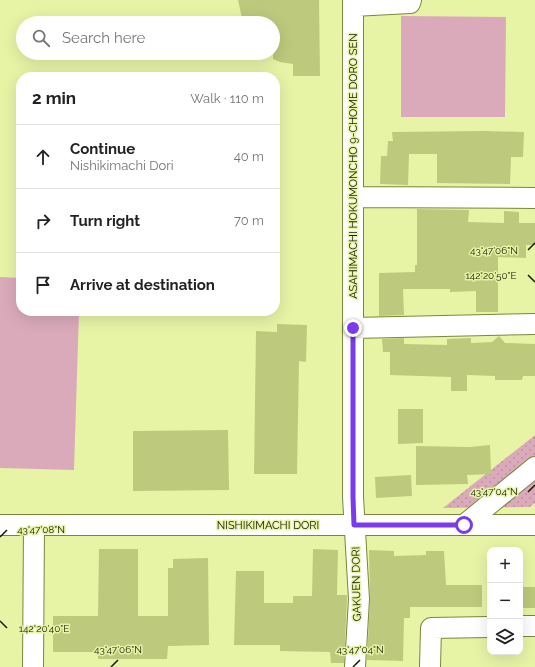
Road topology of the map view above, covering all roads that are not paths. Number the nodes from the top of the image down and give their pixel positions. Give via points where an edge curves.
1 (410, 0) edge
2 (353, 3) edge
3 (353, 197) junction
4 (535, 198) edge
5 (535, 324) edge
6 (353, 328) junction
7 (535, 467) edge
8 (0, 525) edge
9 (34, 525) junction
10 (354, 525) junction
11 (464, 525) junction
12 (535, 525) edge
13 (523, 626) edge
14 (535, 626) edge
15 (487, 627) edge
16 (33, 667) edge
17 (355, 667) edge
18 (430, 667) edge

1 - 2 street via 410,3
2 - 3 street, ASAHIMACHI HOKUMONCHO 9-CHOME DORO SEN
3 - 4 street
3 - 6 street, ASAHIMACHI HOKUMONCHO 9-CHOME DORO SEN
5 - 6 street
6 - 10 street, ASAHIMACHI HOKUMONCHO 9-CHOME DORO SEN
7 - 11 street
8 - 9 street, NISHIKIMACHI DORI
9 - 10 street, NISHIKIMACHI DORI
9 - 16 street
10 - 11 street, NISHIKIMACHI DORI
10 - 17 street, GAKUEN DORI via 359,599
11 - 12 street, NISHIKIMACHI DORI
13 - 14 street
15 - 18 street via 431,628

